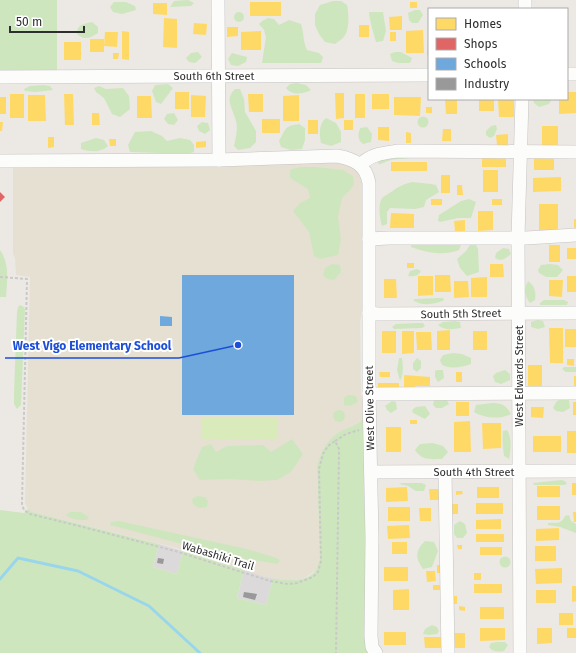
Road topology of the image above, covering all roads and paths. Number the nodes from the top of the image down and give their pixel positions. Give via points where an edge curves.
1 (218, 0) edge
2 (428, 75) edge
3 (219, 76) junction
4 (0, 77) edge
5 (522, 100) edge
6 (520, 152) junction
7 (576, 152) edge
8 (219, 160) junction
9 (0, 161) edge
10 (360, 165) junction
11 (576, 236) edge
12 (518, 237) junction
13 (369, 239) junction
14 (0, 277) edge
15 (369, 313) junction
16 (519, 313) junction
17 (576, 313) edge
18 (576, 393) edge
19 (369, 394) junction
20 (519, 394) junction
21 (370, 430) junction
22 (335, 441) junction
23 (576, 471) edge
24 (371, 472) junction
25 (445, 472) junction
26 (519, 472) junction
27 (336, 653) edge
28 (376, 653) edge
29 (448, 653) edge
30 (520, 653) edge

1 - 3 street
2 - 3 street, South 6th Street
3 - 4 street, South 6th Street
3 - 8 street
5 - 6 street, West Edwards Street
6 - 7 street
6 - 10 street via 398,151 378,153 366,158
6 - 12 street, West Edwards Street
8 - 9 street
8 - 10 street via 337,156 352,159
10 - 13 street, West Olive Street via 368,176 369,183
11 - 12 street
12 - 13 street
12 - 16 street, West Edwards Street
13 - 15 street, West Olive Street
14 - 22 path, Wabashiki Trail via 26,279 22,504 24,510 30,514 167,549 270,581 297,583 313,577 318,572 321,561 319,470 323,454
15 - 16 street, South 5th Street
15 - 19 street, West Olive Street
16 - 17 street, South 5th Street
16 - 20 street, West Edwards Street
18 - 20 street
19 - 20 street
19 - 21 street, West Olive Street
20 - 26 street, West Edwards Street
21 - 22 path via 356,430
21 - 24 street, West Olive Street
22 - 27 path via 339,449
23 - 26 street, South 4th Street
24 - 25 street, South 4th Street
24 - 28 street, West Olive Street via 372,647
25 - 26 street, South 4th Street
25 - 29 street
26 - 30 street, West Edwards Street

